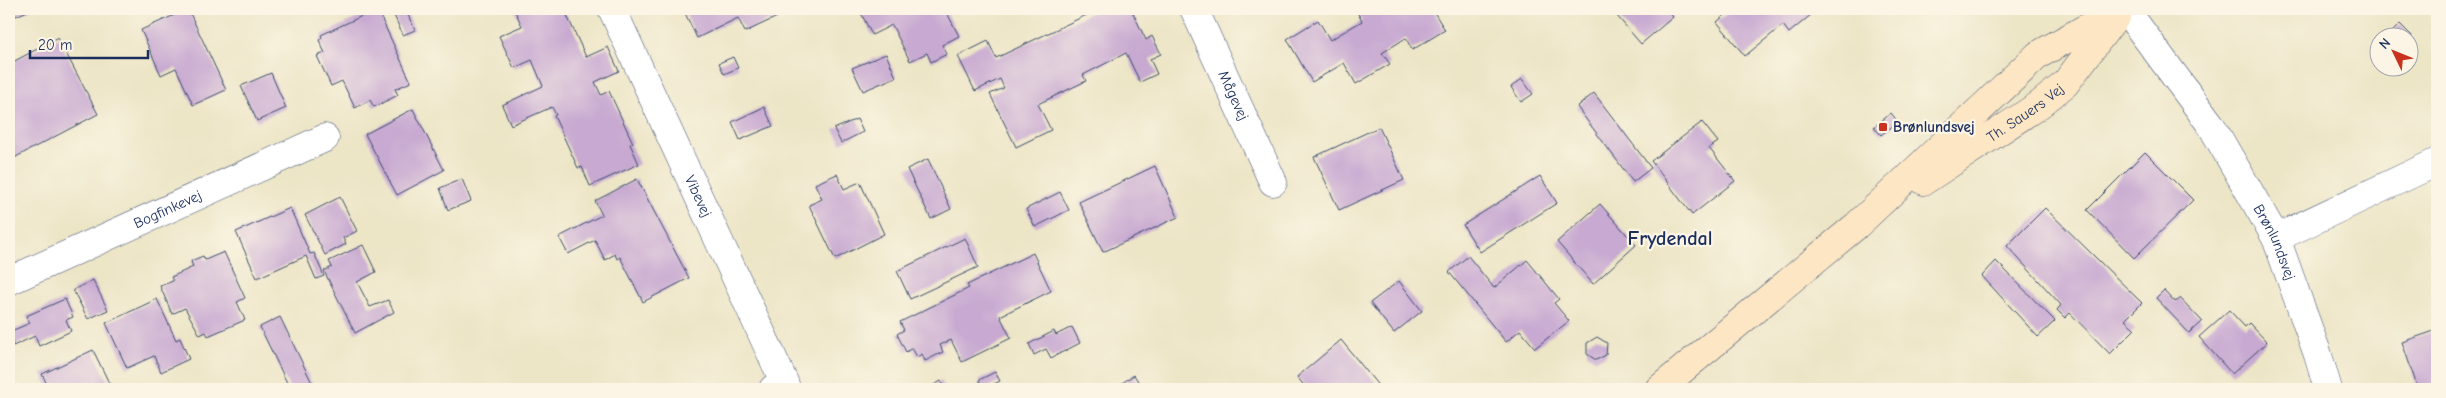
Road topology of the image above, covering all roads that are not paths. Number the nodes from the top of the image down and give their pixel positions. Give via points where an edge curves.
1 (612, 9) edge
2 (1194, 9) edge
3 (2122, 9) edge
4 (325, 138) dead end
5 (2437, 162) edge
6 (1273, 182) dead end
7 (1856, 226) junction
8 (2276, 238) junction
9 (9, 282) edge
10 (779, 386) edge
11 (1659, 389) edge
12 (2328, 389) edge

1 - 10 street, Vibevej
2 - 6 street, Mågevej
3 - 7 main road, Th. Sauers Vej via 2038,55
3 - 7 main road, Th. Sauers Vej via 2065,84 2040,105
3 - 8 street, Brønlundsvej via 2211,125
4 - 9 street, Bogfinkevej
5 - 8 street
7 - 11 main road, Th. Sauers Vej
8 - 12 street, Brønlundsvej

